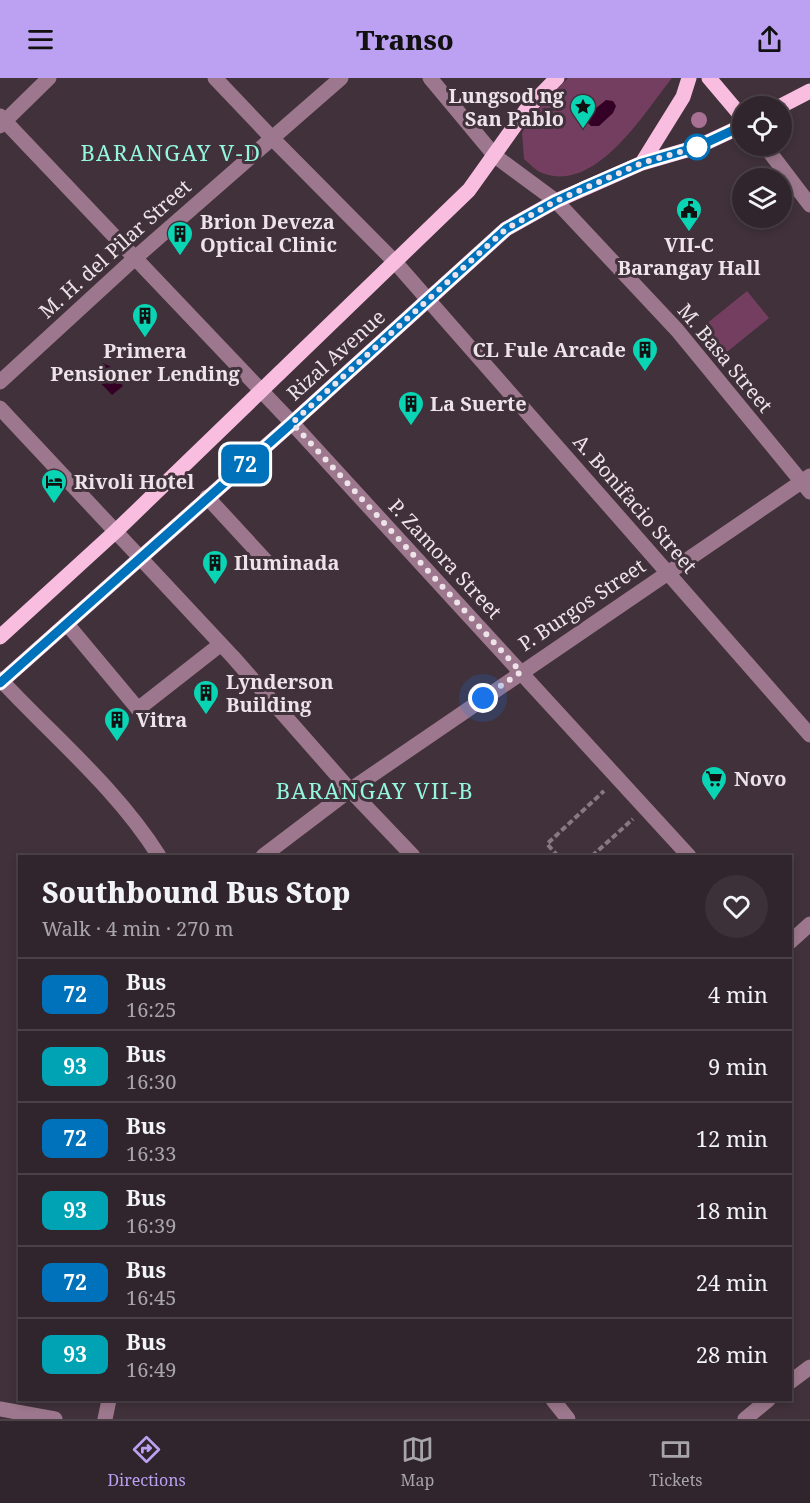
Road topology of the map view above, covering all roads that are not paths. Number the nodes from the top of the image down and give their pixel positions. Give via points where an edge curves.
1 (49, 78) edge
2 (215, 78) edge
3 (341, 78) edge
4 (430, 78) edge
5 (558, 78) edge
6 (689, 78) edge
7 (709, 78) edge
8 (810, 91) edge
9 (792, 100) edge
10 (732, 105) edge
11 (2, 121) edge
12 (732, 131) edge
13 (271, 137) junction
14 (495, 156) junction
15 (773, 156) edge
16 (642, 163) junction
17 (556, 201) junction
18 (810, 205) edge
19 (134, 259) junction
20 (395, 262) junction
21 (429, 300) junction
22 (0, 382) edge
23 (260, 391) junction
24 (0, 408) edge
25 (292, 423) junction
26 (807, 483) edge
27 (207, 497) junction
28 (116, 531) junction
29 (140, 558) junction
30 (266, 561) dead end
31 (667, 573) junction
32 (67, 624) junction
33 (0, 637) edge
34 (221, 644) junction
35 (521, 672) junction
36 (1, 681) edge
37 (810, 735) edge
38 (350, 790) junction
39 (158, 855) edge
40 (264, 855) edge
41 (412, 855) edge
42 (688, 855) edge
43 (810, 924) edge
44 (792, 940) edge
45 (810, 1367) edge
46 (792, 1380) edge
47 (109, 1401) edge
48 (554, 1401) edge
49 (767, 1401) edge
50 (0, 1409) edge
51 (566, 1418) edge
52 (55, 1419) edge
53 (105, 1419) edge
54 (745, 1419) edge

1 - 11 street
2 - 13 street, A. Bonifacio Street
3 - 13 street, M. H. del Pilar Street
4 - 14 street, M. Basa Street
5 - 14 main road, Rizal Avenue via 526,110
6 - 16 main road via 683,97
7 - 10 main road
8 - 9 main road
11 - 19 street, P. Zamora Street
12 - 16 main road, Rizal Avenue via 697,147
13 - 19 street, M. H. del Pilar Street
13 - 20 street, A. Bonifacio Street
14 - 17 street, M. Basa Street
14 - 20 main road, Rizal Avenue via 469,190
15 - 18 street
16 - 17 main road, Rizal Avenue
17 - 21 main road, Rizal Avenue via 506,229
17 - 26 street, M. Basa Street via 677,330
19 - 22 street, M. H. del Pilar Street
19 - 23 street, P. Zamora Street
20 - 21 street, A. Bonifacio Street
20 - 23 main road, Rizal Avenue
21 - 25 main road, Rizal Avenue
21 - 31 street, A. Bonifacio Street
23 - 25 street, P. Zamora Street
23 - 28 main road, Rizal Avenue
24 - 28 street
25 - 27 main road, Rizal Avenue
25 - 35 street, P. Zamora Street
26 - 31 street, P. Burgos Street
27 - 29 main road, Rizal Avenue
27 - 30 street
28 - 29 street
28 - 33 main road, Rizal Avenue
29 - 32 main road, Rizal Avenue
29 - 34 street
31 - 35 street, P. Burgos Street
31 - 37 street, A. Bonifacio Street
32 - 34 street via 138,709
32 - 36 main road, Rizal Avenue
34 - 38 street
35 - 38 street, P. Burgos Street
35 - 42 street, P. Zamora Street
36 - 39 street via 91,771 140,827
38 - 40 street, P. Burgos Street
38 - 41 street
43 - 44 street
45 - 46 street
47 - 53 street
48 - 51 street
49 - 54 street
50 - 52 street

